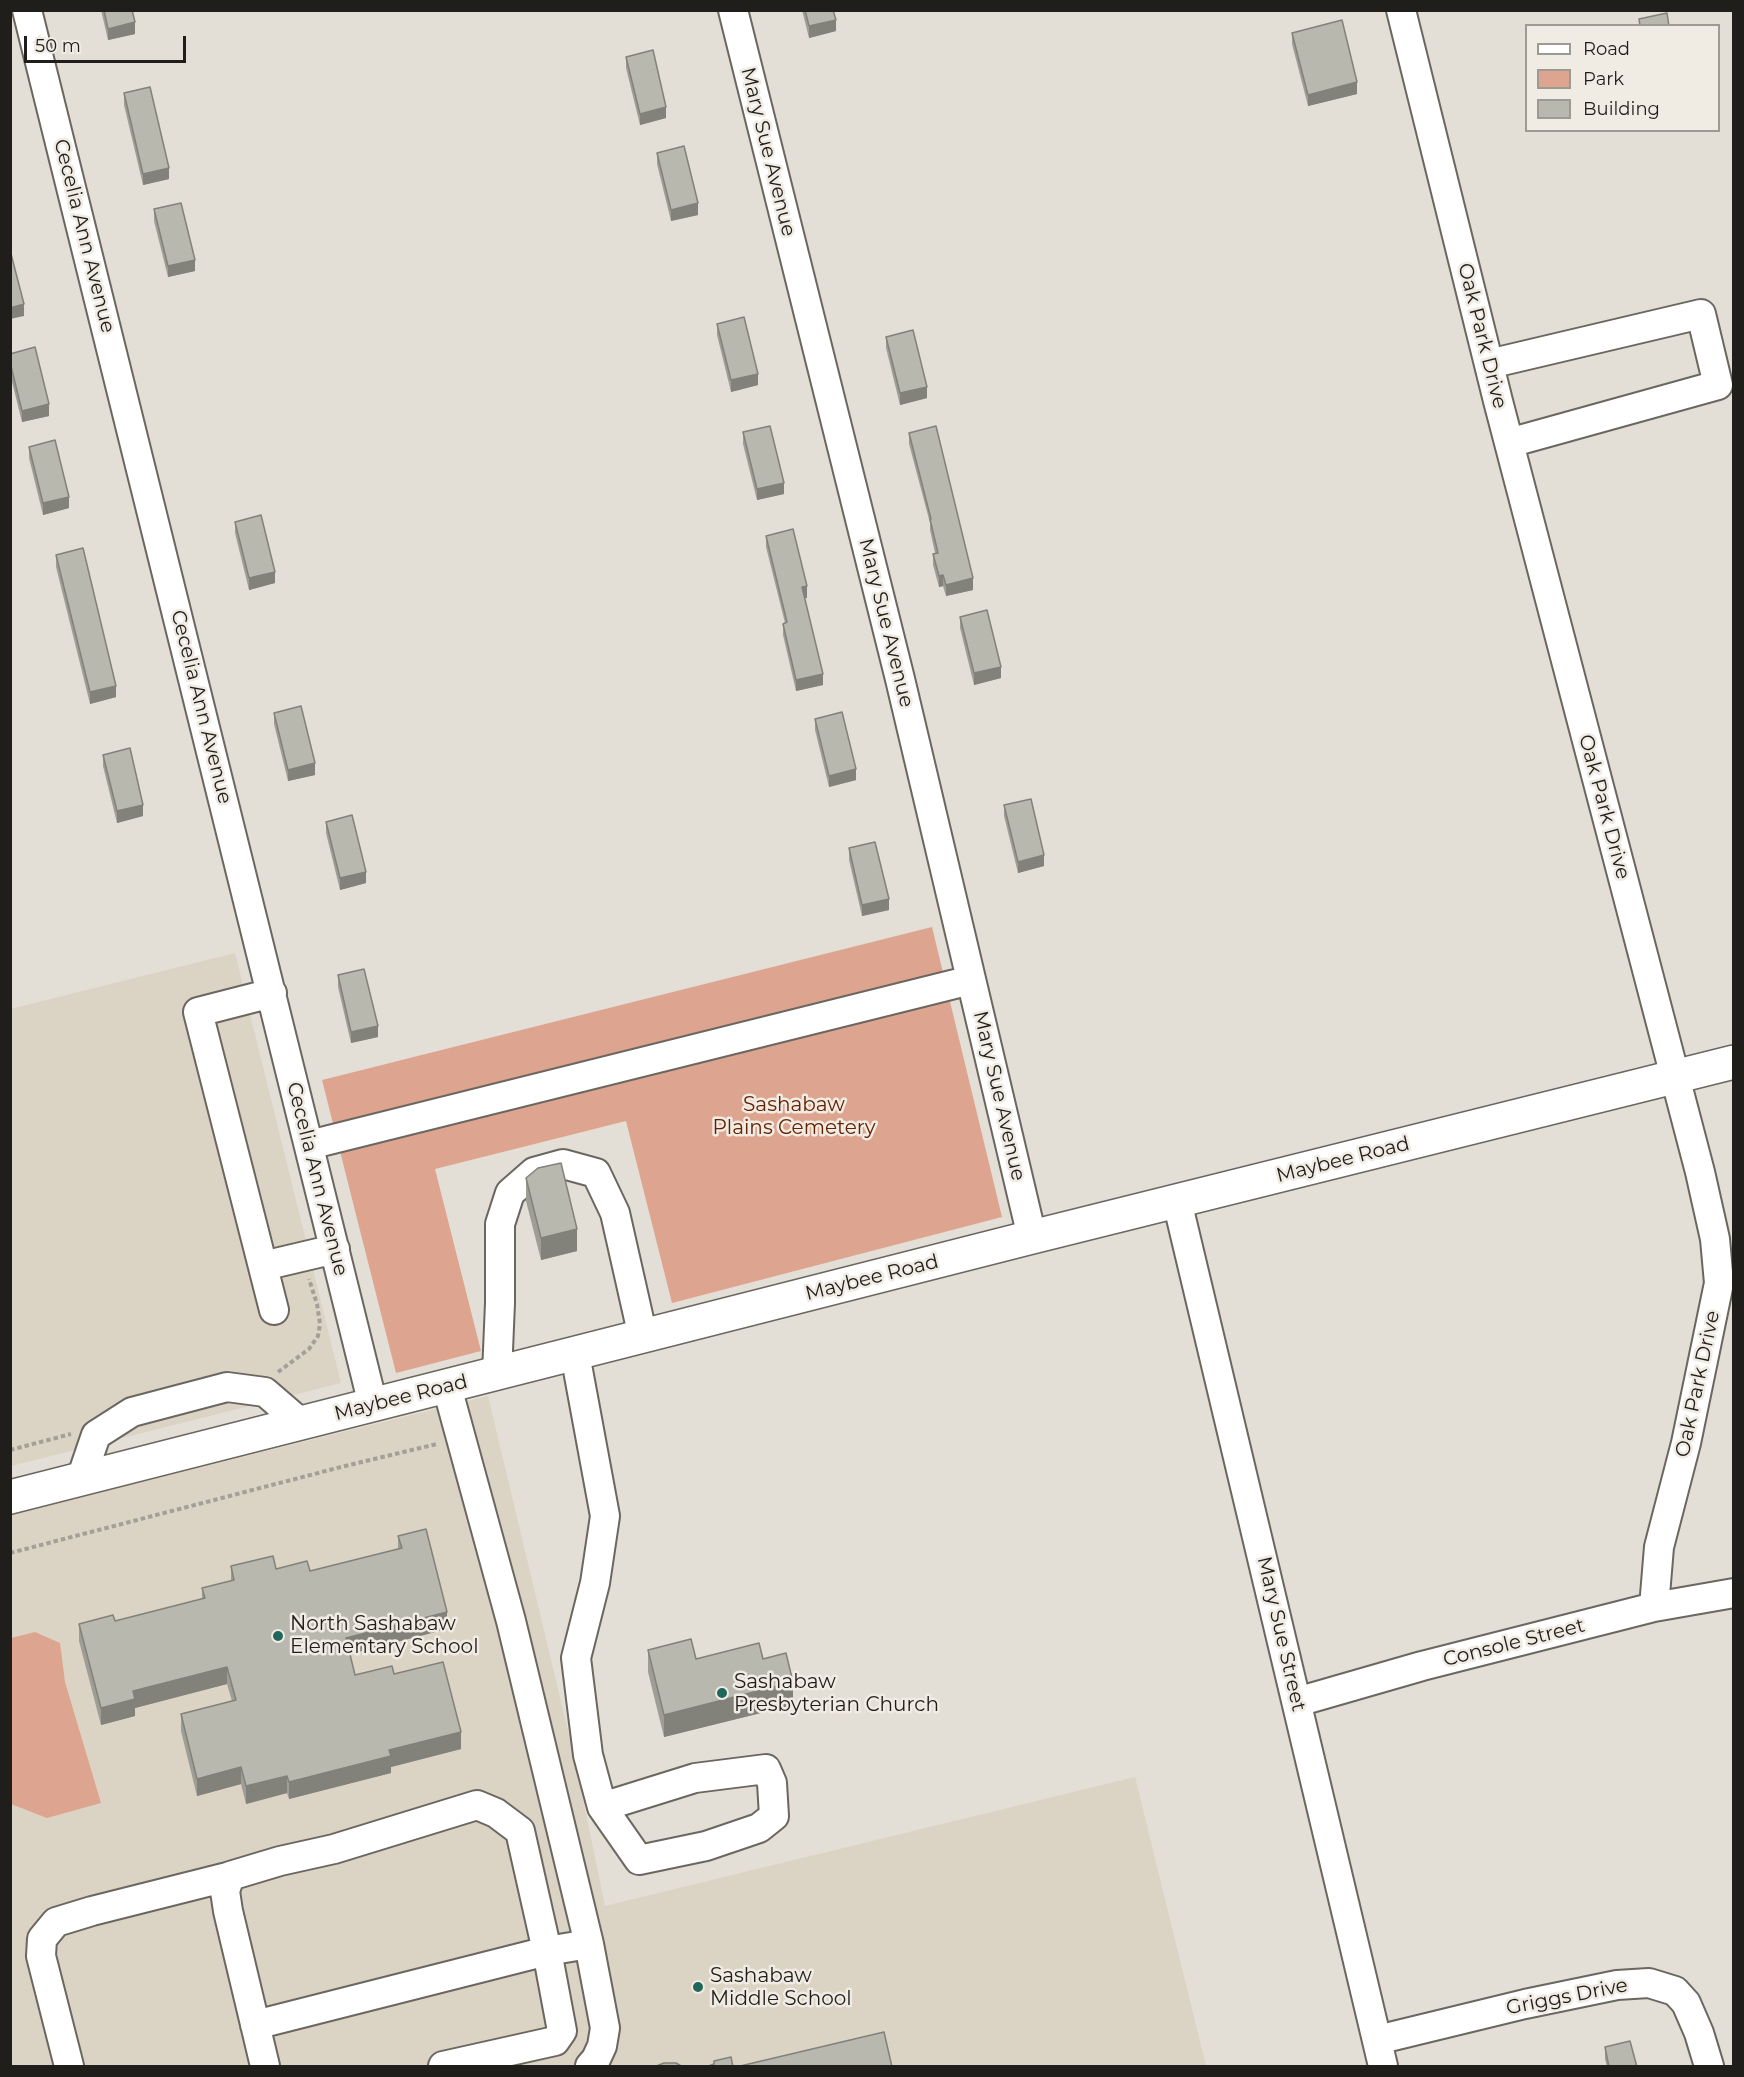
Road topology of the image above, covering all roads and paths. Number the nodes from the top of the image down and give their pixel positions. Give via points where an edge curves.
1 (27, 10) edge
2 (733, 10) edge
3 (1401, 10) edge
4 (1489, 364) junction
5 (1509, 443) junction
6 (971, 980) junction
7 (272, 993) junction
8 (1734, 1062) edge
9 (1675, 1077) junction
10 (309, 1145) junction
11 (1177, 1202) junction
12 (1032, 1237) junction
13 (334, 1248) junction
14 (263, 1266) junction
15 (274, 1310) dead end
16 (643, 1337) junction
17 (575, 1354) junction
18 (497, 1374) junction
19 (447, 1387) junction
20 (373, 1405) junction
21 (301, 1423) junction
22 (461, 1438) junction
23 (81, 1479) junction
24 (10, 1497) edge
25 (10, 1553) edge
26 (1734, 1593) edge
27 (1654, 1607) junction
28 (1297, 1702) junction
29 (602, 1807) junction
30 (231, 1876) junction
31 (589, 1944) junction
32 (547, 1951) junction
33 (255, 2025) junction
34 (1380, 2054) edge
35 (69, 2067) edge
36 (265, 2067) edge
37 (443, 2067) edge
38 (590, 2067) edge
39 (1709, 2067) edge

1 - 7 street, Cecelia Ann Avenue
2 - 6 street, Mary Sue Avenue
3 - 4 street, Oak Park Drive
4 - 5 street, Oak Park Drive
4 - 5 street via 1701,314 1718,385
5 - 9 street, Oak Park Drive
6 - 10 street
6 - 12 street, Mary Sue Avenue
7 - 10 street, Cecelia Ann Avenue
7 - 14 street via 198,1012
8 - 9 main road, Maybee Road
9 - 11 main road, Maybee Road
9 - 27 street, Oak Park Drive via 1713,1228 1719,1283 1686,1443 1659,1546
10 - 13 street, Cecelia Ann Avenue
11 - 12 main road, Maybee Road
11 - 28 street, Mary Sue Street
12 - 16 main road, Maybee Road
13 - 14 street
13 - 20 street, Cecelia Ann Avenue
14 - 15 street
16 - 17 main road, Maybee Road
16 - 18 street via 615,1213 596,1173 562,1164 534,1172 510,1192 501,1224
17 - 18 main road, Maybee Road
17 - 29 street via 605,1516 596,1583 576,1658 588,1755
18 - 19 main road, Maybee Road
19 - 20 main road, Maybee Road
19 - 22 street
20 - 21 main road, Maybee Road
21 - 23 main road, Maybee Road
21 - 23 street via 265,1392 217,1390 132,1412 96,1435
22 - 25 path
22 - 31 street via 511,1621
23 - 24 main road, Maybee Road
26 - 27 street, Console Street
27 - 28 street, Console Street
28 - 34 street, Mary Sue Street
29 - 29 street via 639,1860 706,1846 759,1828 774,1816 772,1783 766,1769 695,1778
30 - 32 street via 477,1806 496,1813 520,1831
30 - 33 street via 225,1891
30 - 35 street via 56,1922 42,1939 41,1956
31 - 32 street
31 - 38 street via 605,2028 602,2046
32 - 33 street
32 - 37 street via 562,2031 555,2041
33 - 36 street
34 - 39 street, Griggs Drive via 1525,2004 1617,1985 1649,1983 1675,1991 1686,2003

